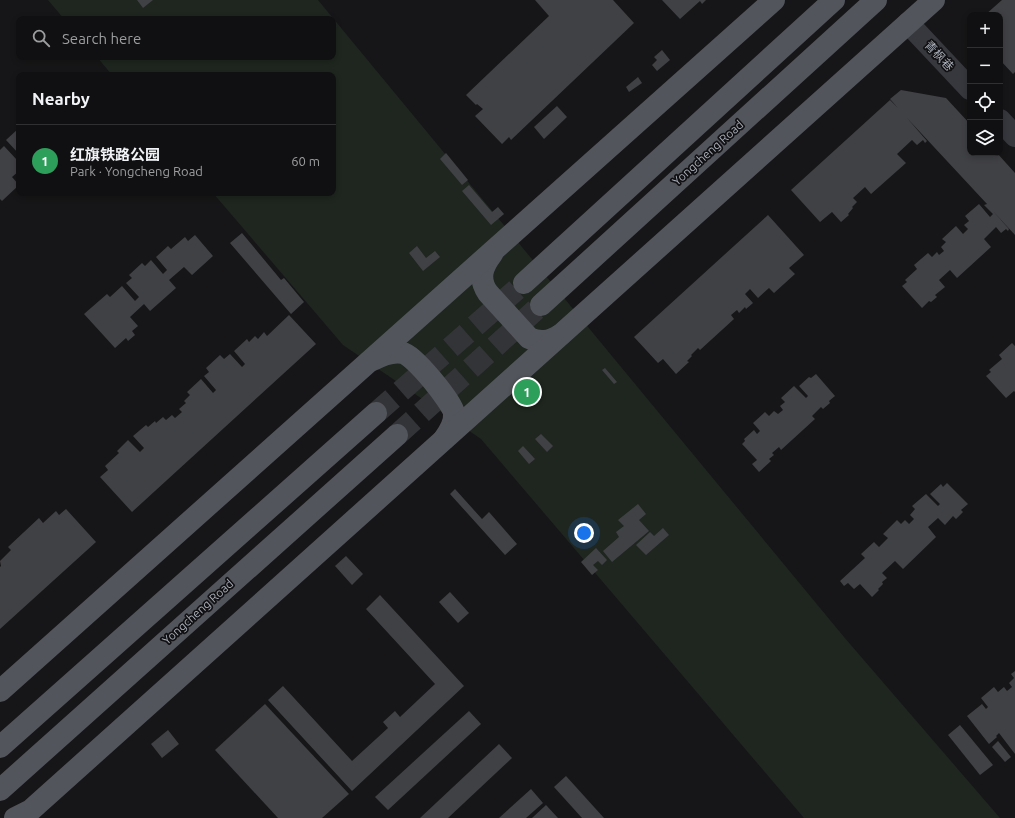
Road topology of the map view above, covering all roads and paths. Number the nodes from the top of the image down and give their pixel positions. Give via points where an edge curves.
1 (774, 0) edge
2 (834, 0) edge
3 (876, 0) edge
4 (934, 0) edge
5 (908, 23) junction
6 (967, 86) edge
7 (1003, 123) edge
8 (1015, 136) edge
9 (496, 248) junction
10 (524, 283) tunnel mouth
11 (541, 305) tunnel mouth
12 (561, 334) junction
13 (366, 364) junction
14 (376, 413) tunnel mouth
15 (397, 435) tunnel mouth
16 (442, 441) junction
17 (0, 690) edge
18 (0, 747) edge
19 (0, 790) edge
20 (15, 818) edge

1 - 9 main road
2 - 10 main road
3 - 11 main road, Yongcheng Road
4 - 5 main road
5 - 6 street, 青枫巷
5 - 12 main road
7 - 8 street
9 - 12 main road via 487,260 482,274 484,287 488,293 529,338 542,342
9 - 13 main road
12 - 16 main road
13 - 16 main road via 386,354 397,352 404,353 416,362 446,397 454,412 452,427
13 - 17 main road
14 - 18 main road
15 - 19 main road, Yongcheng Road
16 - 20 main road via 31,810

